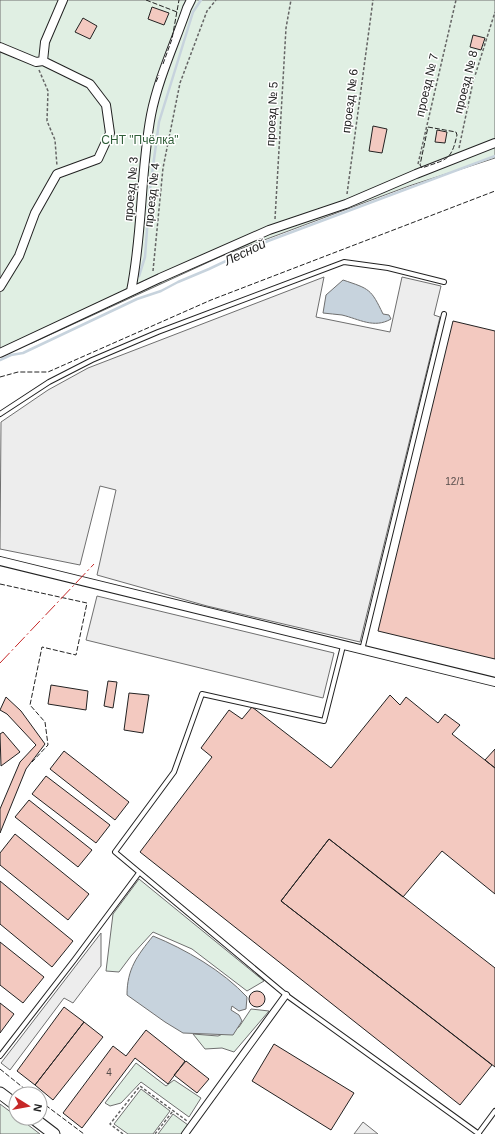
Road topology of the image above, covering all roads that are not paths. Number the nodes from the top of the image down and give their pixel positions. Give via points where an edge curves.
1 (62, 0) edge
2 (192, 0) edge
3 (0, 47) edge
4 (40, 62) junction
5 (495, 144) edge
6 (444, 282) dead end
7 (0, 287) edge
8 (131, 291) junction
9 (444, 314) dead end
10 (0, 354) edge
11 (0, 414) edge
12 (0, 561) edge
13 (343, 646) junction
14 (361, 650) junction
15 (495, 682) edge
16 (139, 873) junction
17 (286, 995) junction
18 (0, 1056) edge
19 (495, 1111) edge
20 (44, 1126) edge
21 (54, 1134) edge
22 (184, 1134) edge
23 (478, 1134) edge

1 - 4 street via 44,42
2 - 8 street, проезд № 3 via 163,73 151,114
3 - 4 street
4 - 7 street via 90,84 106,105 110,133 98,159 57,174 35,213 19,256
5 - 8 street via 346,204 274,228
6 - 11 lane via 388,268 344,262 92,360 49,382
8 - 10 street
9 - 14 lane
12 - 13 street
13 - 14 street
13 - 16 lane via 324,721 202,694 174,772 115,852
14 - 15 street
16 - 17 lane
16 - 18 lane
17 - 22 street
17 - 23 lane
19 - 23 lane
20 - 21 main road

